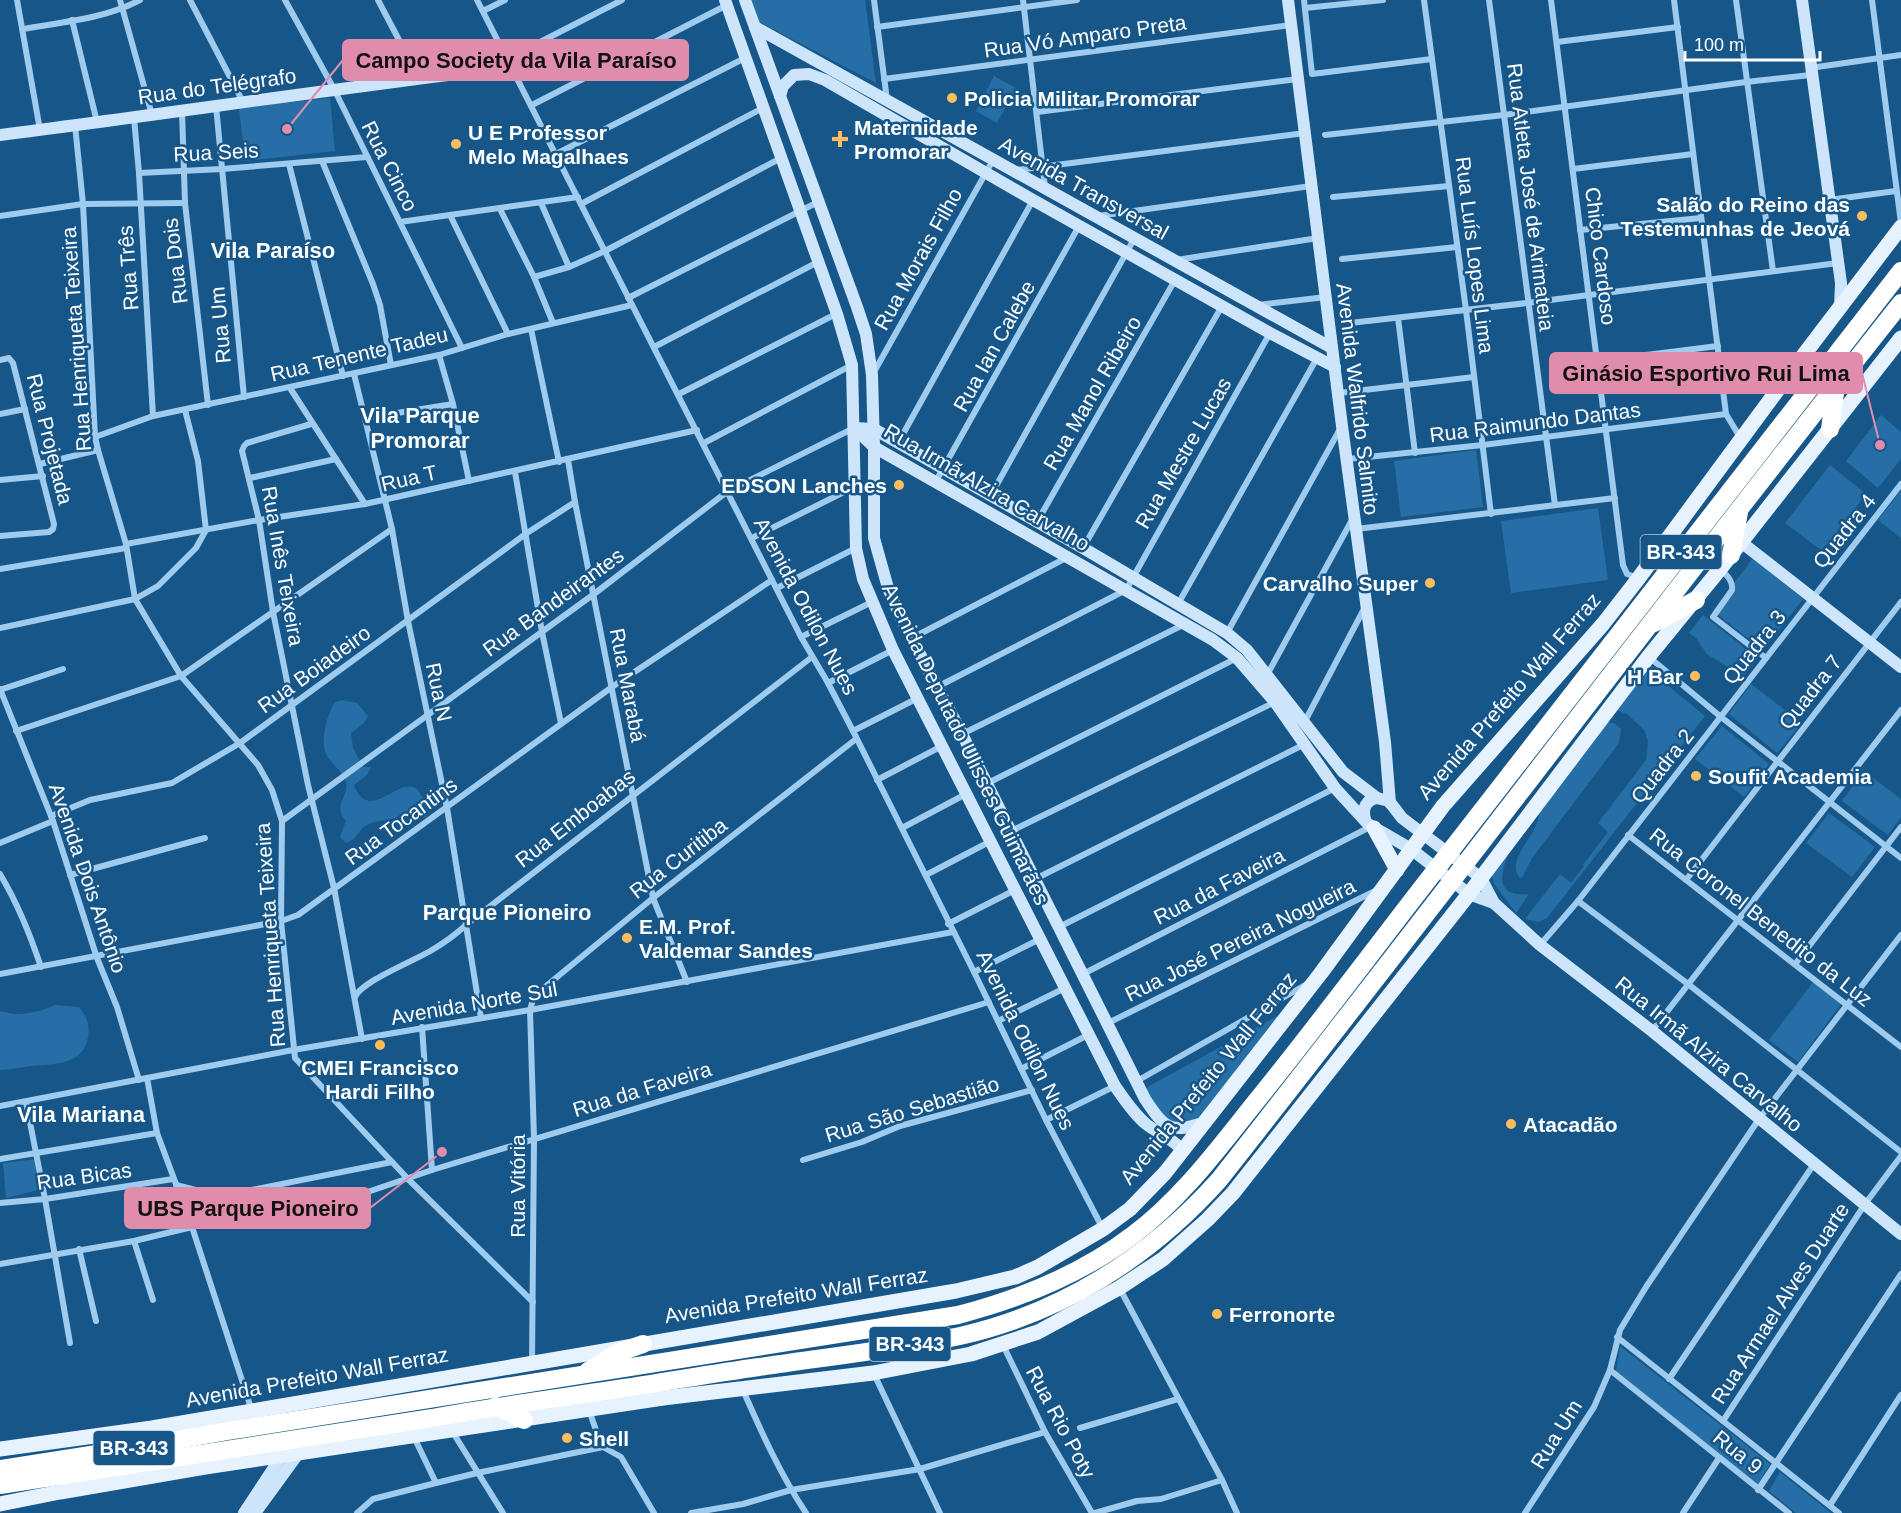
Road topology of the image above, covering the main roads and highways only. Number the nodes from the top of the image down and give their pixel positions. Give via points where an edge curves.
1 (1901, 225) edge
2 (1901, 271) edge
3 (1901, 303) edge
4 (1901, 338) edge
5 (1836, 385) junction
6 (1830, 429) junction
7 (1739, 509) junction
8 (1731, 555) junction
9 (1696, 600) junction
10 (1648, 627) junction
11 (1372, 825) road end
12 (1397, 870) junction
13 (643, 1344) junction
14 (583, 1375) junction
15 (496, 1406) junction
16 (524, 1420) junction
17 (0, 1449) edge
18 (0, 1469) edge
19 (0, 1485) edge
20 (0, 1504) edge

1 - 12 main road, Avenida Prefeito Wall Ferraz via 1847,287 1840,308 1603,624 1480,763
2 - 14 highway, Avenida Prefeito Wall Ferraz / BR-343 via 1293,1056 1203,1167 1132,1236 1063,1277 958,1316
3 - 5 highway, BR-343
4 - 6 main road
5 - 6 highway
5 - 7 highway, BR-343
6 - 8 main road
7 - 8 highway
7 - 10 highway, BR-343
8 - 9 main road
9 - 10 highway
9 - 16 main road via 1233,1192 1163,1259 1038,1332 971,1354 873,1373
10 - 15 highway, BR-343 via 1219,1180 1195,1208 1141,1253 1071,1295 1028,1314 960,1335
11 - 12 main road
12 - 13 main road, Avenida Prefeito Wall Ferraz via 1181,1154 1130,1209 1103,1229 1038,1267 994,1283
13 - 14 highway via 615,1354
13 - 17 main road, Avenida Prefeito Wall Ferraz via 152,1428
14 - 18 highway, Avenida Prefeito Wall Ferraz / BR-343
15 - 16 highway
15 - 19 highway, BR-343
16 - 20 main road via 205,1467

